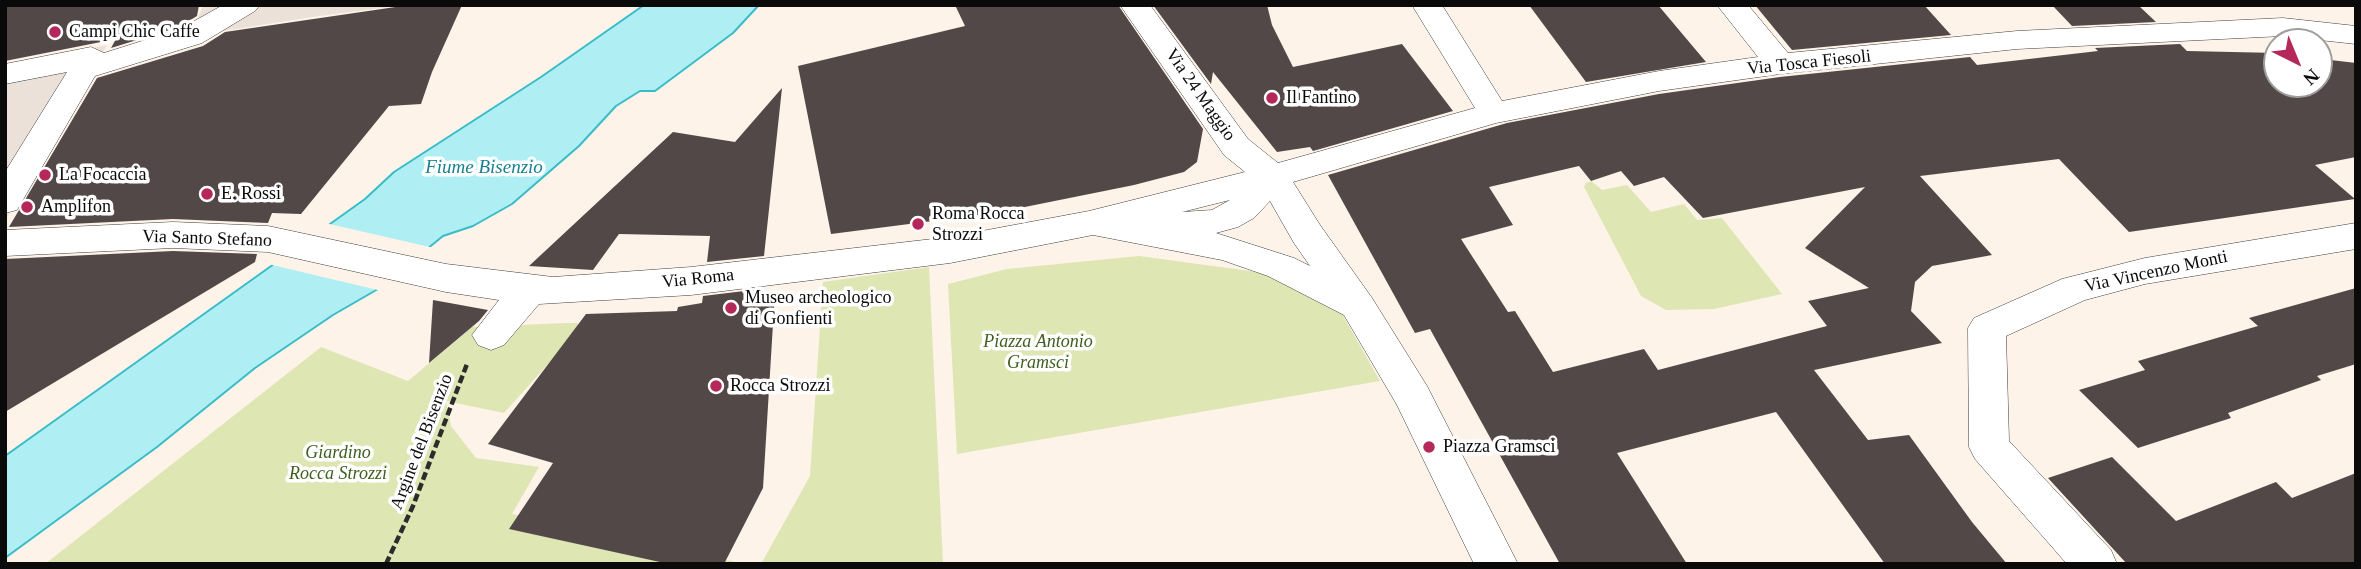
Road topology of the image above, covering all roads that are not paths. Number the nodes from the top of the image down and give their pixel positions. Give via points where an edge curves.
1 (245, 5) edge
2 (1135, 5) edge
3 (1427, 5) edge
4 (1732, 5) edge
5 (2356, 35) edge
6 (1780, 64) junction
7 (82, 71) junction
8 (5, 74) edge
9 (1494, 113) junction
10 (1273, 177) junction
11 (5, 201) edge
12 (1089, 224) junction
13 (2356, 236) edge
14 (5, 243) edge
15 (446, 278) joint
16 (530, 289) junction
17 (1359, 308) junction
18 (491, 335) road end
19 (1492, 563) edge
20 (2095, 564) edge

1 - 7 street via 191,36
2 - 10 street, Via 24 Maggio via 1236,147
3 - 9 street
4 - 6 street
5 - 6 street, Via Tosca Fiesoli via 2283,27 2063,38
6 - 9 street, Via Tosca Fiesoli via 1659,81
7 - 8 street via 91,57
7 - 11 street
9 - 10 street, Via Tosca Fiesoli
10 - 12 street via 1242,209 1212,222 1160,227
10 - 17 street
12 - 16 street, Via Roma via 950,250 691,281
12 - 17 street via 1226,248 1281,267
13 - 20 street, Via Vincenzo Monti via 2145,271 2075,289 1987,328 1989,447
14 - 15 street, Via Santo Stefano via 173,235 268,239
15 - 16 street, Via Roma
16 - 18 street
17 - 19 street via 1413,397

